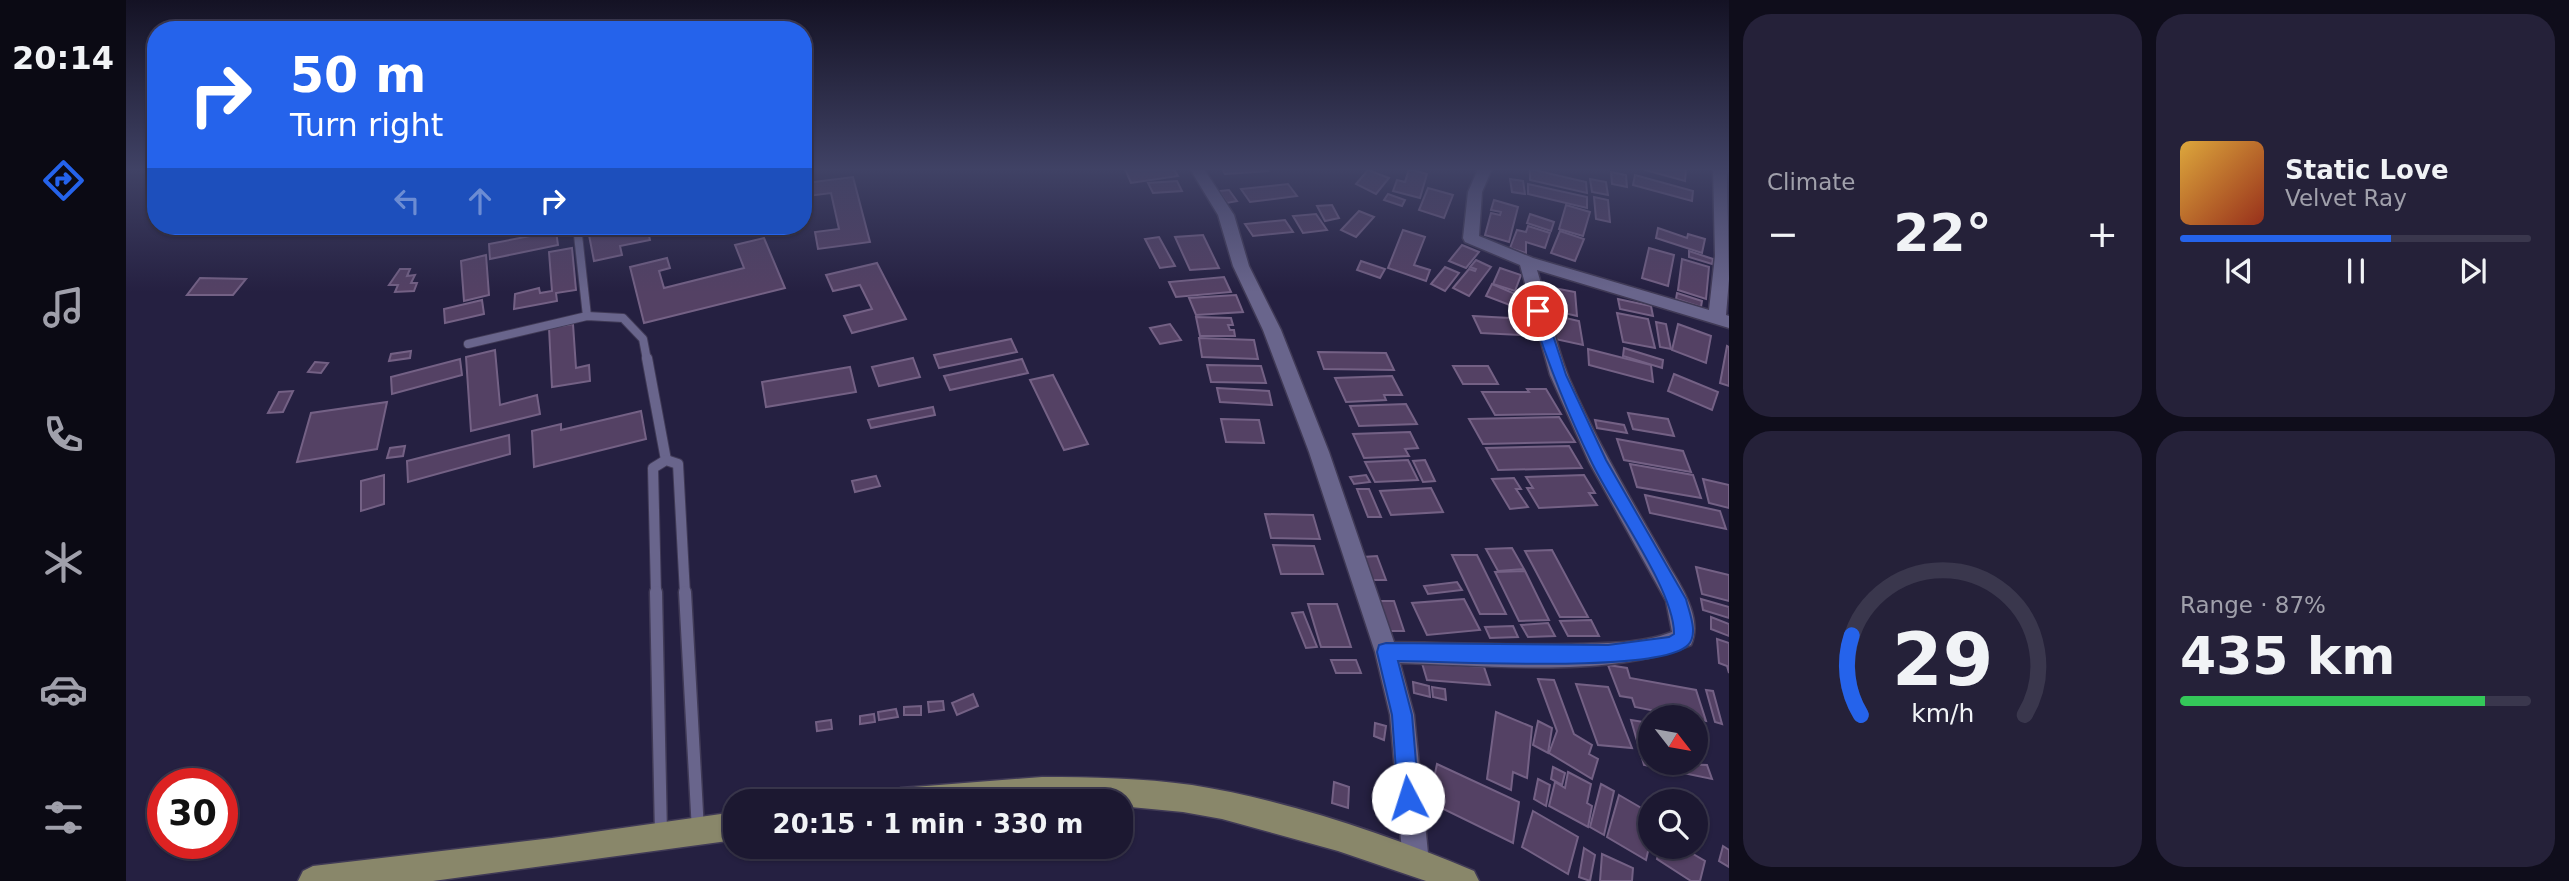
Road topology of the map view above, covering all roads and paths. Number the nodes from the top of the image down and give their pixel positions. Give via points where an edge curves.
1 (1223, 210) edge
2 (1473, 210) edge
3 (1721, 210) edge
4 (578, 235) edge
5 (1527, 262) junction
6 (587, 316) junction
7 (1723, 320) edge
8 (468, 344) dead end
9 (666, 460) junction
10 (1386, 652) junction
11 (1133, 793) edge
12 (723, 828) edge
13 (698, 831) junction
14 (661, 836) junction
15 (1416, 863) junction
16 (313, 881) edge
17 (1464, 881) edge

1 - 10 street via 1241,266 1272,330 1319,452
2 - 5 street via 1471,238
3 - 7 street
4 - 6 lane
5 - 7 street
5 - 10 street via 1559,375 1599,462 1677,599 1683,638 1672,646 1608,654
6 - 8 lane
6 - 9 lane via 623,318 643,338
9 - 13 lane via 678,464
9 - 14 lane via 653,468
10 - 15 street via 1402,715
11 - 15 main road via 1185,798 1286,821
12 - 13 main road
13 - 14 main road
14 - 16 main road
15 - 17 main road

